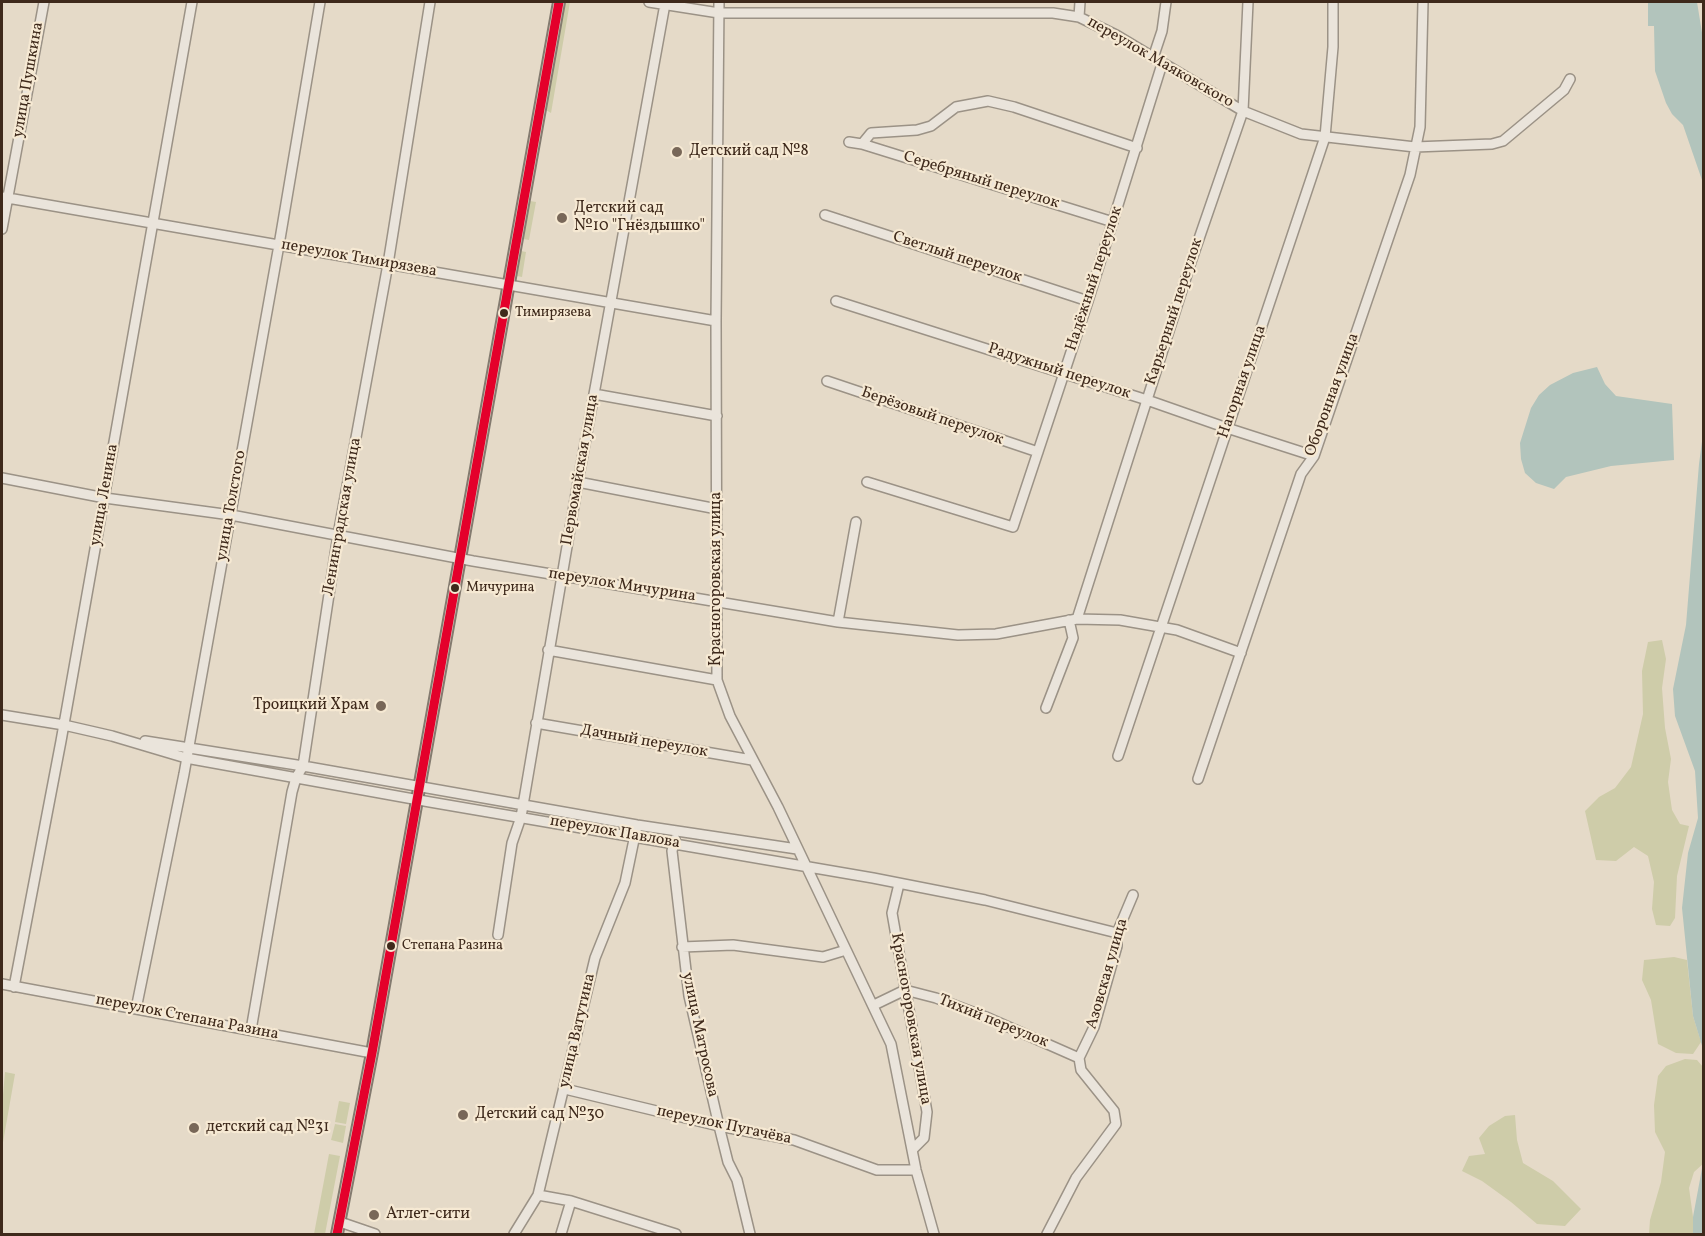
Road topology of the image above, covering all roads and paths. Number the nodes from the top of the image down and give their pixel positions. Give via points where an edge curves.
1 (44, 2) edge
2 (192, 2) edge
3 (320, 2) edge
4 (430, 2) edge
5 (559, 2) edge
6 (649, 2) edge
7 (719, 2) edge
8 (988, 2) edge
9 (1080, 2) edge
10 (1166, 2) edge
11 (1248, 2) edge
12 (1333, 2) edge
13 (1423, 2) edge
14 (665, 4) junction
15 (719, 13) junction
16 (987, 13) junction
17 (1079, 17) junction
18 (1153, 58) junction
19 (1162, 64) junction
20 (1570, 79) dead end
21 (1243, 111) junction
22 (1325, 137) junction
23 (849, 142) dead end
24 (862, 144) junction
25 (1416, 147) junction
26 (1137, 148) junction
27 (4, 198) edge
28 (825, 215) dead end
29 (1113, 222) junction
30 (154, 224) junction
31 (2, 229) edge
32 (279, 245) junction
33 (387, 264) junction
34 (508, 284) junction
35 (836, 301) dead end
36 (1088, 301) junction
37 (611, 303) junction
38 (716, 321) junction
39 (1064, 374) junction
40 (827, 381) dead end
41 (594, 394) junction
42 (1147, 400) junction
43 (717, 416) junction
44 (1227, 428) junction
45 (1038, 452) junction
46 (1314, 456) junction
47 (2, 478) edge
48 (578, 482) junction
49 (867, 482) dead end
50 (105, 498) junction
51 (717, 509) junction
52 (231, 515) junction
53 (856, 522) dead end
54 (338, 535) junction
55 (460, 558) junction
56 (562, 576) junction
57 (718, 602) junction
58 (1073, 620) junction
59 (838, 622) junction
60 (1161, 627) junction
61 (548, 650) junction
62 (1241, 653) junction
63 (717, 680) junction
64 (1046, 708) dead end
65 (2, 715) edge
66 (536, 723) junction
67 (64, 725) junction
68 (112, 736) junction
69 (188, 747) junction
70 (1118, 756) dead end
71 (186, 758) junction
72 (752, 760) junction
73 (303, 766) junction
74 (296, 778) junction
75 (1198, 779) dead end
76 (419, 787) junction
77 (417, 800) junction
78 (522, 805) junction
79 (521, 817) junction
80 (637, 825) junction
81 (676, 831) junction
82 (635, 836) junction
83 (674, 843) junction
84 (797, 849) junction
85 (805, 866) junction
86 (899, 884) junction
87 (1133, 895) dead end
88 (1117, 933) junction
89 (498, 935) dead end
90 (682, 947) junction
91 (846, 950) junction
92 (2, 984) edge
93 (14, 987) junction
94 (905, 990) junction
95 (874, 1005) junction
96 (136, 1008) junction
97 (251, 1030) junction
98 (372, 1053) junction
99 (1079, 1058) junction
100 (565, 1089) junction
101 (719, 1126) junction
102 (912, 1150) junction
103 (916, 1170) junction
104 (538, 1195) junction
105 (571, 1201) junction
106 (340, 1222) junction
107 (337, 1234) edge
108 (375, 1234) edge
109 (514, 1234) edge
110 (561, 1234) edge
111 (676, 1234) edge
112 (750, 1234) edge
113 (934, 1234) edge
114 (1047, 1234) edge

1 - 27 street, улица Пушкина
2 - 30 street, улица Ленина
3 - 32 street, улица Толстого
4 - 33 street, Ленинградская улица
5 - 34 main road
6 - 14 street, переулок Маяковского
7 - 15 street, Красногоровская улица
8 - 16 street
9 - 17 street
10 - 18 street
11 - 21 street, Карьерный переулок
12 - 22 street, Нагорная улица
13 - 25 street, Оборонная улица via 1420,128
14 - 15 street, переулок Маяковского
14 - 37 street, Первомайская улица
15 - 16 street, переулок Маяковского
15 - 38 street, Красногоровская улица
16 - 17 street, переулок Маяковского
17 - 18 street, переулок Маяковского
18 - 19 street, переулок Маяковского
19 - 21 street, переулок Маяковского
19 - 26 street, Надёжный переулок
20 - 25 street, переулок Маяковского via 1564,90 1503,141
21 - 22 street, переулок Маяковского via 1301,134
21 - 42 street, Карьерный переулок
22 - 25 street, переулок Маяковского
22 - 44 street, Нагорная улица
23 - 24 street, Серебряный переулок
24 - 26 street via 871,133 917,130 931,126 956,106 988,101
24 - 29 street, Серебряный переулок
25 - 46 street, Оборонная улица via 1410,176
26 - 29 street, Надёжный переулок
27 - 30 street, переулок Тимирязева
27 - 31 street, улица Пушкина
28 - 36 street, Светлый переулок
29 - 36 street, Надёжный переулок
30 - 32 street, переулок Тимирязева
30 - 50 street, улица Ленина
32 - 33 street, переулок Тимирязева
32 - 52 street, улица Толстого
33 - 34 street, переулок Тимирязева
33 - 54 street, Ленинградская улица
34 - 37 street, переулок Тимирязева
34 - 55 main road
35 - 39 street, Радужный переулок
36 - 39 street, Надёжный переулок
37 - 38 street, переулок Тимирязева
37 - 41 street, Первомайская улица
38 - 43 street, Красногоровская улица
39 - 42 street, Радужный переулок
39 - 45 street, Надёжный переулок
40 - 45 street, Берёзовый переулок
41 - 43 street
41 - 48 street, Первомайская улица
42 - 44 street, Радужный переулок
42 - 58 street, Карьерный переулок
43 - 51 street, Красногоровская улица
44 - 46 street, Радужный переулок
44 - 60 street, Нагорная улица
45 - 49 street, Надёжный переулок via 1012,527
46 - 62 street, Оборонная улица via 1301,474
47 - 50 street, переулок Мичурина
48 - 51 street
48 - 56 street, Первомайская улица
50 - 52 street, переулок Мичурина
50 - 67 street, улица Ленина
51 - 57 street, Красногоровская улица
52 - 54 street, переулок Мичурина
52 - 69 street, улица Толстого
53 - 59 street
54 - 55 street, переулок Мичурина
54 - 73 street, Ленинградская улица
55 - 56 street, переулок Мичурина
55 - 76 main road
56 - 57 street, переулок Мичурина
56 - 61 street, Первомайская улица
57 - 59 street, переулок Мичурина
57 - 63 street, Красногоровская улица
58 - 59 street, переулок Мичурина via 996,634 958,635
58 - 60 street, переулок Мичурина via 1120,620
58 - 64 street, Карьерный переулок via 1073,638
60 - 62 street, переулок Мичурина
60 - 70 street, Нагорная улица
61 - 63 street
61 - 66 street, Первомайская улица
62 - 75 street, Оборонная улица
63 - 72 street, Красногоровская улица
65 - 67 street, переулок Павлова
66 - 72 street, Дачный переулок
66 - 78 street, Первомайская улица
67 - 68 street, переулок Павлова
67 - 93 street, улица Ленина
68 - 69 street, переулок Павлова
68 - 71 street, переулок Павлова
69 - 71 street, улица Толстого
69 - 73 street, переулок Павлова
71 - 74 street, переулок Павлова
71 - 96 street, улица Толстого
72 - 84 street, Красногоровская улица
73 - 74 street, Ленинградская улица
73 - 76 street, переулок Павлова
74 - 77 street, переулок Павлова
74 - 97 street, Ленинградская улица
76 - 77 main road
76 - 78 street, переулок Павлова
77 - 79 street, переулок Павлова
77 - 98 main road
78 - 79 street, Первомайская улица
78 - 80 street, переулок Павлова
79 - 82 street, переулок Павлова
79 - 89 street, Первомайская улица via 512,843
80 - 81 street, переулок Павлова
80 - 82 street, улица Ватутина
81 - 83 street, улица Матросова
81 - 84 street, переулок Павлова
82 - 83 street, переулок Павлова
82 - 100 street, улица Ватутина via 625,883 596,958
83 - 85 street, переулок Павлова
83 - 90 street, улица Матросова
84 - 85 street, Красногоровская улица
85 - 86 street, переулок Павлова
85 - 91 street, Красногоровская улица
86 - 88 street, переулок Павлова via 985,900
86 - 94 street, Красногоровская улица via 892,913
87 - 88 street, Азовская улица
88 - 99 street, Азовская улица via 1108,984
90 - 91 street via 733,945 823,957
90 - 101 street, улица Матросова via 689,996
91 - 95 street, Красногоровская улица
92 - 93 street, переулок Степана Разина
93 - 96 street, переулок Степана Разина
94 - 95 street
94 - 99 street, Тихий переулок via 976,1013
94 - 102 street, Красногоровская улица via 927,1112 924,1138
95 - 102 street, Красногоровская улица via 891,1044
96 - 97 street, переулок Степана Разина
97 - 98 street, переулок Степана Разина
98 - 106 main road
99 - 114 street via 1080,1070 1114,1110 1116,1124 1076,1178
100 - 101 street, переулок Пугачёва
100 - 104 street, улица Ватутина
101 - 103 street, переулок Пугачёва via 794,1140 877,1170
101 - 112 street, улица Матросова
102 - 103 street, Красногоровская улица
103 - 113 street, Красногоровская улица
104 - 105 street
104 - 109 street, улица Ватутина
105 - 110 street
105 - 111 street
106 - 107 main road
106 - 108 street

